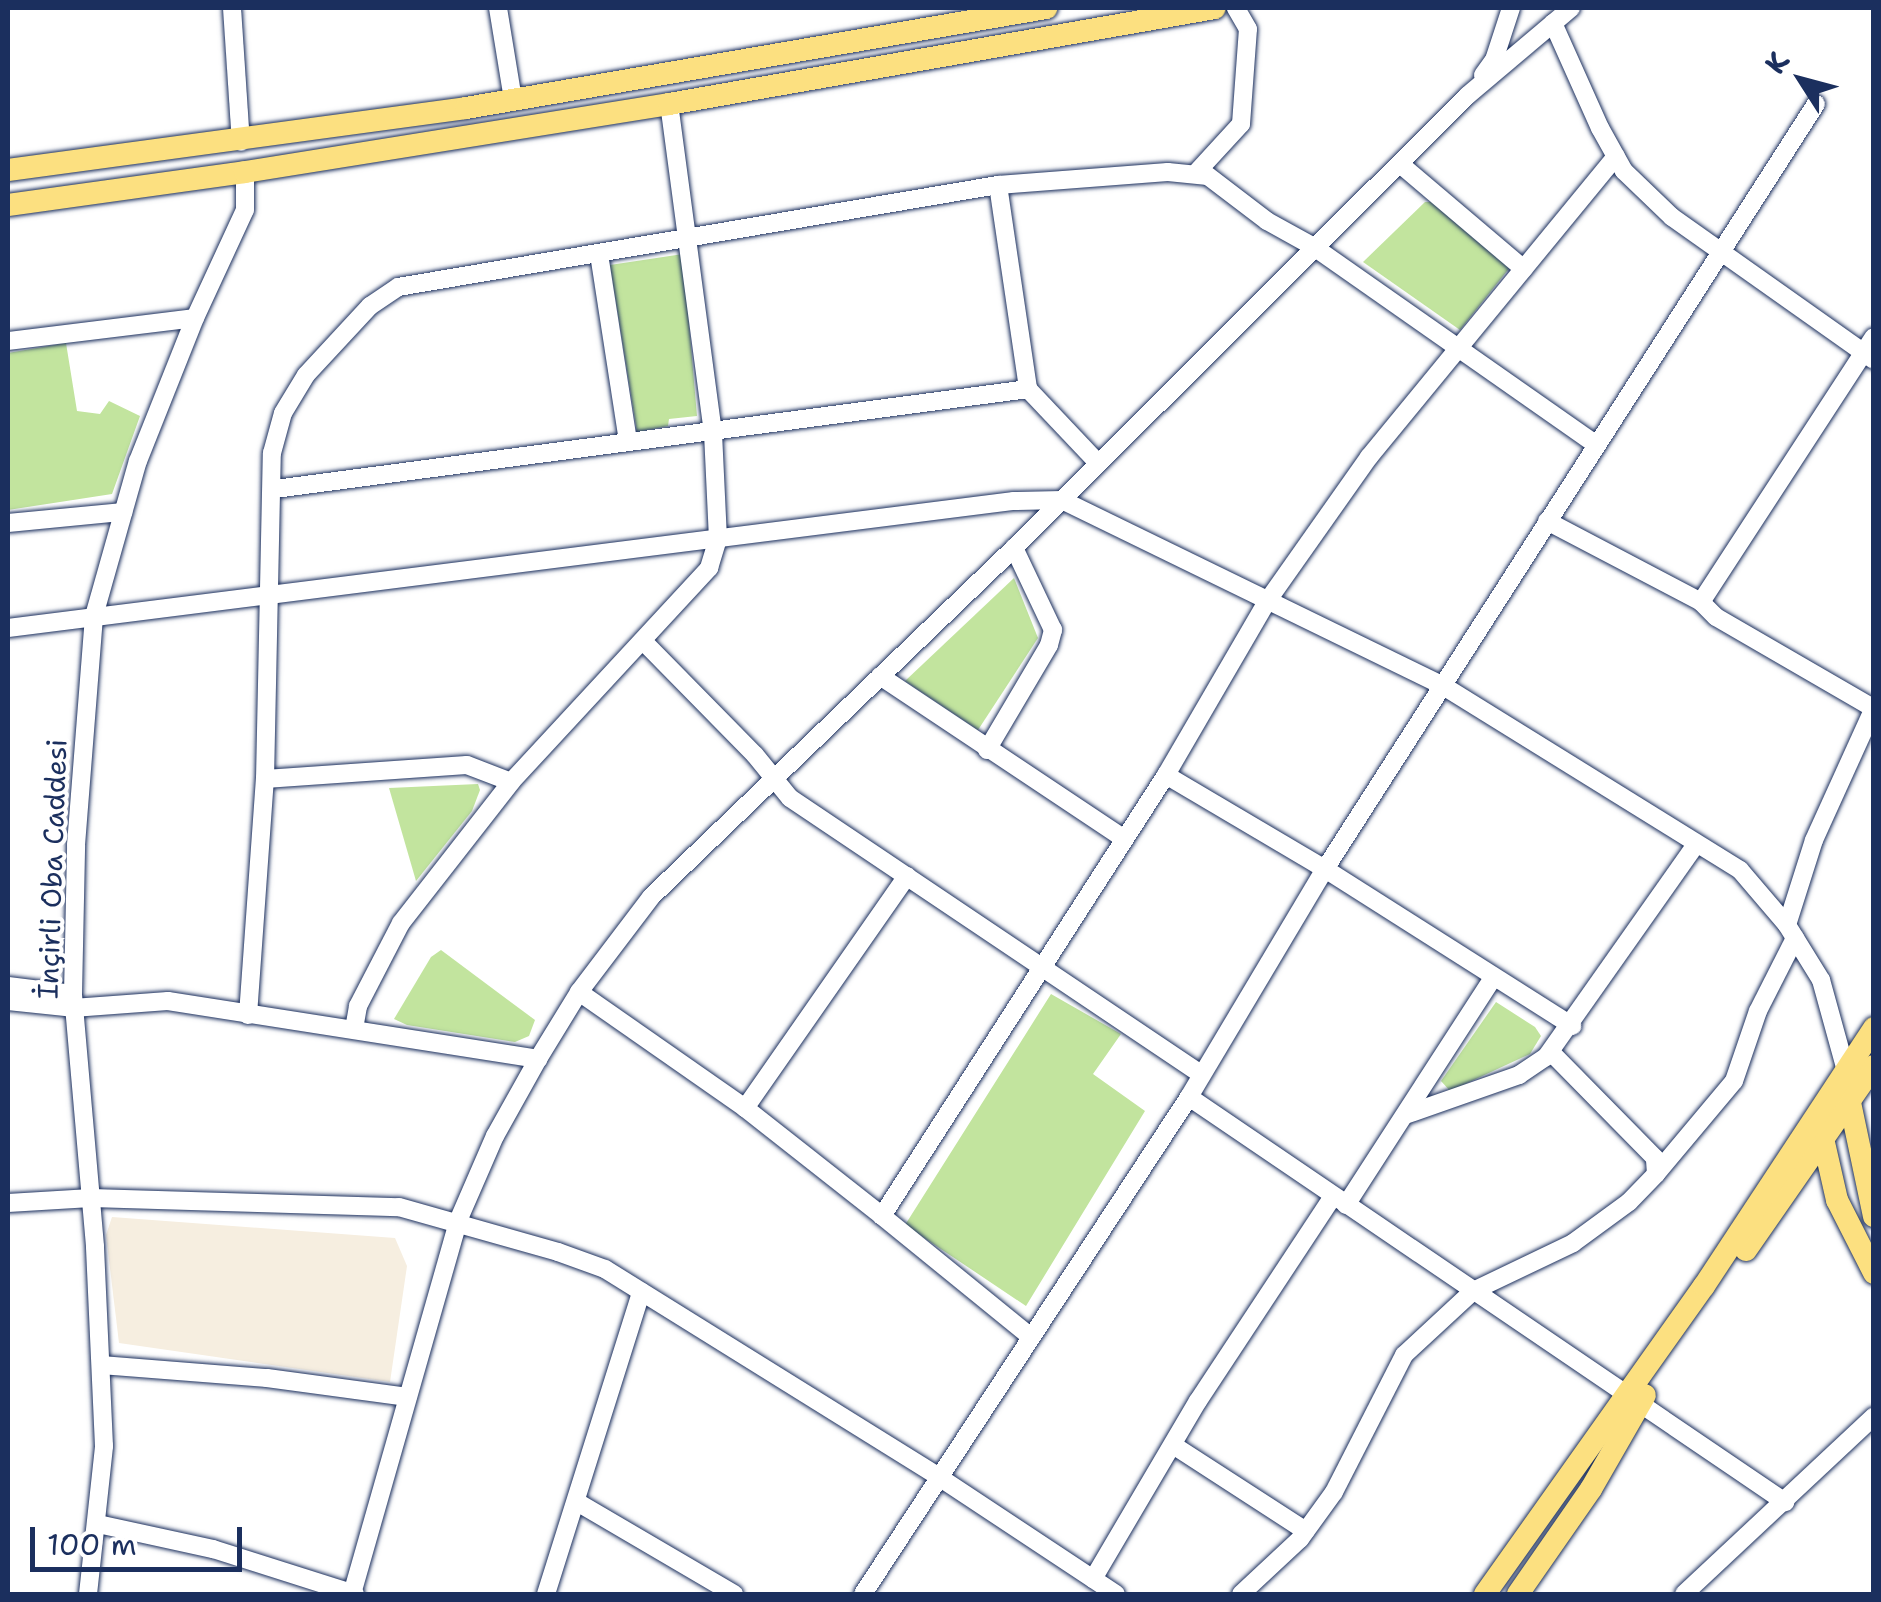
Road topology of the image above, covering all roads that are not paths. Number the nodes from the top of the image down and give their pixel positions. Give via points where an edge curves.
1 (232, 8) edge
2 (498, 8) edge
3 (1046, 8) edge
4 (1215, 8) edge
5 (1236, 8) edge
6 (1511, 8) edge
7 (1570, 8) edge
8 (1553, 22) junction
9 (1468, 95) junction
10 (513, 100) junction
11 (669, 104) junction
12 (1816, 104) dead end
13 (240, 142) junction
14 (1616, 156) junction
15 (1400, 164) junction
16 (8, 170) edge
17 (245, 172) junction
18 (1196, 174) junction
19 (998, 184) junction
20 (8, 205) edge
21 (690, 238) junction
22 (1314, 247) junction
23 (599, 254) junction
24 (1724, 254) junction
25 (1524, 268) junction
26 (195, 318) junction
27 (8, 341) edge
28 (1459, 347) junction
29 (1870, 350) edge
30 (1028, 390) junction
31 (713, 433) junction
32 (628, 442) junction
33 (1597, 444) junction
34 (1098, 463) junction
35 (275, 490) junction
36 (1062, 500) junction
37 (124, 512) junction
38 (1547, 521) junction
39 (8, 523) edge
40 (718, 538) junction
41 (1014, 548) junction
42 (269, 593) junction
43 (1701, 602) junction
44 (1266, 603) junction
45 (94, 616) junction
46 (8, 628) edge
47 (644, 642) junction
48 (880, 676) junction
49 (1445, 688) junction
50 (1873, 708) edge
51 (987, 750) junction
52 (1166, 775) junction
53 (265, 779) junction
54 (772, 780) junction
55 (511, 782) junction
56 (1124, 839) junction
57 (1696, 844) junction
58 (1325, 869) junction
59 (908, 876) junction
60 (1791, 932) junction
61 (1041, 967) junction
62 (1493, 978) junction
63 (8, 986) edge
64 (580, 992) junction
65 (8, 1001) edge
66 (73, 1001) junction
67 (248, 1015) junction
68 (1572, 1026) junction
69 (1874, 1028) edge
70 (354, 1030) junction
71 (1551, 1052) junction
72 (538, 1059) junction
73 (1874, 1066) edge
74 (1846, 1071) junction
75 (1200, 1073) junction
76 (1189, 1097) junction
77 (1849, 1102) junction
78 (1823, 1106) junction
79 (745, 1108) junction
80 (1404, 1114) junction
81 (1821, 1141) junction
82 (1656, 1174) junction
83 (91, 1198) junction
84 (1340, 1200) junction
85 (8, 1204) edge
86 (882, 1216) junction
87 (1874, 1216) edge
88 (458, 1221) junction
89 (1874, 1273) edge
90 (1473, 1291) junction
91 (641, 1292) junction
92 (1031, 1337) junction
93 (101, 1365) junction
94 (408, 1397) junction
95 (1633, 1400) junction
96 (1874, 1416) edge
97 (1172, 1445) junction
98 (939, 1477) junction
99 (577, 1502) junction
100 (1785, 1502) junction
101 (98, 1524) junction
102 (1306, 1531) junction
103 (1093, 1579) junction
104 (88, 1594) edge
105 (354, 1594) edge
106 (546, 1594) edge
107 (734, 1594) edge
108 (863, 1594) edge
109 (1116, 1594) edge
110 (1241, 1594) edge
111 (1485, 1594) edge
112 (1518, 1594) edge
113 (1684, 1594) edge

1 - 13 street
2 - 10 street
3 - 10 main road
4 - 11 main road
5 - 18 street via 1248,29 1240,124
6 - 9 street via 1494,60
7 - 8 street
8 - 9 street
8 - 14 street
9 - 15 street
10 - 13 main road
11 - 17 main road
11 - 21 street
12 - 24 street
13 - 16 main road
14 - 24 street via 1672,217
14 - 25 street
15 - 22 street
15 - 25 street
17 - 20 main road
17 - 26 street, İnçirli Oba Caddesi via 244,210
18 - 19 street
18 - 22 street
19 - 21 street
19 - 30 street
21 - 23 street
21 - 31 street
22 - 28 street
22 - 34 street
23 - 32 street
23 - 35 street via 398,287 370,306 306,375 284,413 272,453
24 - 29 street
24 - 33 street
25 - 28 street
26 - 27 street
26 - 37 street, İnçirli Oba Caddesi
28 - 33 street
28 - 44 street via 1369,456
29 - 43 street
30 - 31 street
30 - 34 street
31 - 32 street
31 - 40 street
32 - 35 street
33 - 38 street
34 - 36 street
35 - 42 street
36 - 40 street
36 - 41 street
36 - 44 street
37 - 39 street
37 - 45 street, İnçirli Oba Caddesi
38 - 43 street
38 - 49 street
40 - 42 street
40 - 47 street via 709,568
41 - 48 street
41 - 51 street via 1052,630
42 - 45 street
42 - 53 street
43 - 50 street
44 - 49 street
44 - 52 street
45 - 46 street
45 - 66 street, İnçirli Oba Caddesi via 76,845
47 - 54 street
47 - 55 street
48 - 51 street
48 - 54 street
49 - 57 street
49 - 58 street
50 - 60 street via 1814,840
51 - 56 street
52 - 56 street
52 - 58 street
53 - 55 street via 467,765
53 - 67 street
54 - 59 street
54 - 64 street via 651,898
55 - 70 street via 401,924 358,1006
56 - 61 street
57 - 60 street via 1740,870
57 - 68 street
58 - 62 street
58 - 75 street
59 - 61 street
59 - 79 street
60 - 74 street via 1821,980
60 - 82 street via 1734,1081
61 - 75 street
61 - 86 street
62 - 68 street
62 - 80 street
63 - 66 street
64 - 72 street
64 - 79 street
65 - 66 street
66 - 67 street via 168,1001
66 - 83 street, İnçirli Oba Caddesi
67 - 70 street
68 - 71 street
69 - 74 main road
70 - 72 street
71 - 80 street via 1519,1076
71 - 82 street via 1655,1158
72 - 88 street
73 - 77 main road
74 - 77 main road
74 - 78 main road
75 - 76 street
76 - 84 street
76 - 92 street
77 - 81 main road
77 - 87 main road
78 - 81 main road
78 - 95 main road
79 - 86 street
80 - 84 street
81 - 89 main road via 1837,1200
81 - 95 main road
82 - 90 street via 1573,1244
83 - 85 street
83 - 88 street via 399,1207
83 - 93 street, İnçirli Oba Caddesi
84 - 90 street
84 - 97 street
86 - 92 street
88 - 91 street via 605,1270
88 - 94 street
90 - 95 street
90 - 102 street via 1404,1355 1334,1492
91 - 98 street
91 - 99 street
92 - 98 street
93 - 94 street
93 - 101 street, İnçirli Oba Caddesi
94 - 105 street
95 - 100 street
95 - 111 main road
95 - 112 main road via 1591,1490
96 - 100 street
97 - 102 street
97 - 103 street
98 - 103 street
98 - 108 street
99 - 106 street
99 - 107 street
100 - 113 street
101 - 104 street, İnçirli Oba Caddesi
101 - 105 street via 213,1549
102 - 110 street
103 - 109 street

